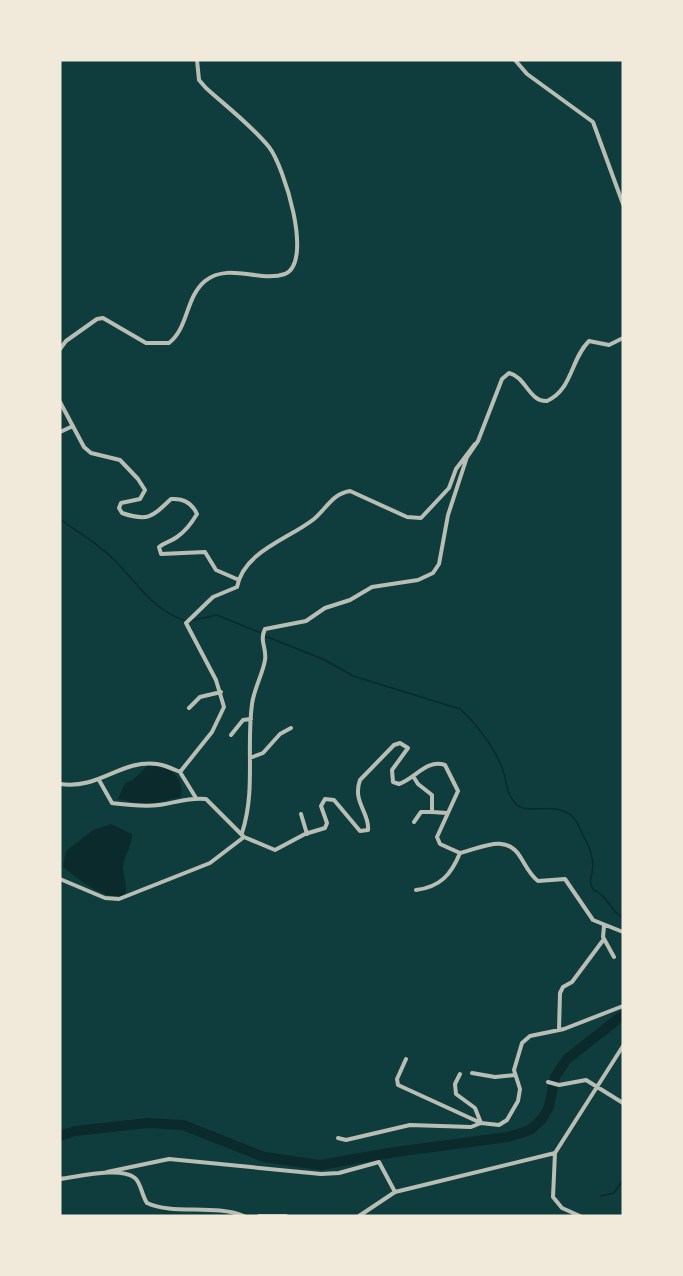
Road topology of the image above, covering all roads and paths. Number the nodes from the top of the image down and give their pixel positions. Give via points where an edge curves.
1 (197, 60) edge
2 (515, 60) edge
3 (623, 204) edge
4 (623, 338) edge
5 (60, 349) edge
6 (60, 402) edge
7 (73, 426) junction
8 (60, 432) edge
9 (478, 441) junction
10 (239, 580) junction
11 (221, 692) junction
12 (189, 708) dead end
13 (251, 719) junction
14 (291, 728) dead end
15 (231, 735) dead end
16 (250, 758) junction
17 (180, 772) junction
18 (413, 776) junction
19 (99, 780) junction
20 (60, 784) edge
21 (196, 798) junction
22 (432, 812) junction
23 (447, 813) junction
24 (302, 814) dead end
25 (414, 822) dead end
26 (307, 834) junction
27 (243, 835) junction
28 (460, 853) junction
29 (60, 879) edge
30 (416, 890) dead end
31 (604, 926) junction
32 (623, 932) edge
33 (604, 939) junction
34 (614, 957) dead end
35 (623, 1006) edge
36 (559, 1030) junction
37 (623, 1046) edge
38 (406, 1059) dead end
39 (472, 1073) dead end
40 (460, 1074) dead end
41 (515, 1075) junction
42 (548, 1082) dead end
43 (597, 1086) junction
44 (623, 1103) edge
45 (481, 1123) junction
46 (338, 1138) dead end
47 (555, 1153) junction
48 (107, 1172) junction
49 (60, 1179) edge
50 (395, 1191) junction
51 (244, 1216) edge
52 (259, 1216) edge
53 (286, 1216) edge
54 (359, 1216) edge
55 (580, 1216) edge

1 - 5 street via 199,80 257,134 277,161 294,219 297,261 291,270 279,275 236,272 207,279 195,291 180,332 169,343 146,343 104,318 97,319
2 - 3 street via 519,68 593,122
4 - 9 street via 609,345 589,341 576,357 565,389 547,401 536,398 509,373 498,384
6 - 7 street
7 - 8 street
7 - 10 street via 91,453 120,460 142,484 145,490 140,499 122,503 122,513 143,519 154,516 171,499 179,498 193,506 197,514 188,529 164,542 159,548 161,554 205,552 216,570
9 - 10 street via 465,454 449,488 421,518 407,517 350,491 340,493 315,519 256,557
9 - 13 street via 459,479 439,564 433,573 418,580 372,587 306,621 265,629 261,638 265,661
10 - 11 street via 237,587 213,597 186,623
11 - 12 street via 200,697
11 - 17 street via 224,707 212,732
13 - 15 street via 243,720
13 - 16 street
14 - 16 street via 263,753
16 - 27 street via 252,789
17 - 19 street via 159,764 141,764
17 - 21 street
18 - 22 street via 432,795
18 - 23 street via 432,763 445,765 458,791
18 - 26 street via 399,784 393,782 392,770 408,748 400,743 394,745 358,786 359,806 368,821 368,830 360,831 329,798 321,806 325,828
19 - 20 street via 90,784
19 - 21 street via 112,803 142,807
21 - 27 street via 213,804
22 - 23 street
22 - 25 street via 420,812
23 - 28 street via 436,837 447,850
24 - 26 street
26 - 27 street via 274,850
27 - 29 street via 210,863 119,899 105,898
28 - 30 street via 454,869 443,880 434,887
28 - 31 street via 499,842 509,844 516,848 538,881 557,878 570,882 586,912
31 - 32 street
31 - 33 street
33 - 34 street
33 - 36 street via 560,993
35 - 36 street
36 - 41 street via 530,1036 522,1043
37 - 43 street
38 - 45 street via 398,1085
39 - 41 street
40 - 45 street via 456,1094 475,1108
41 - 45 street via 519,1101 507,1120 499,1125
42 - 43 street via 559,1085 586,1080
43 - 44 street
43 - 47 street
45 - 46 street via 471,1127 410,1125 346,1140
47 - 50 street
47 - 55 street via 553,1197 562,1208
48 - 49 street
48 - 50 street via 169,1159 321,1174 379,1162
48 - 51 street via 129,1174 137,1179 147,1203 160,1209 174,1207
50 - 54 street
52 - 53 street

